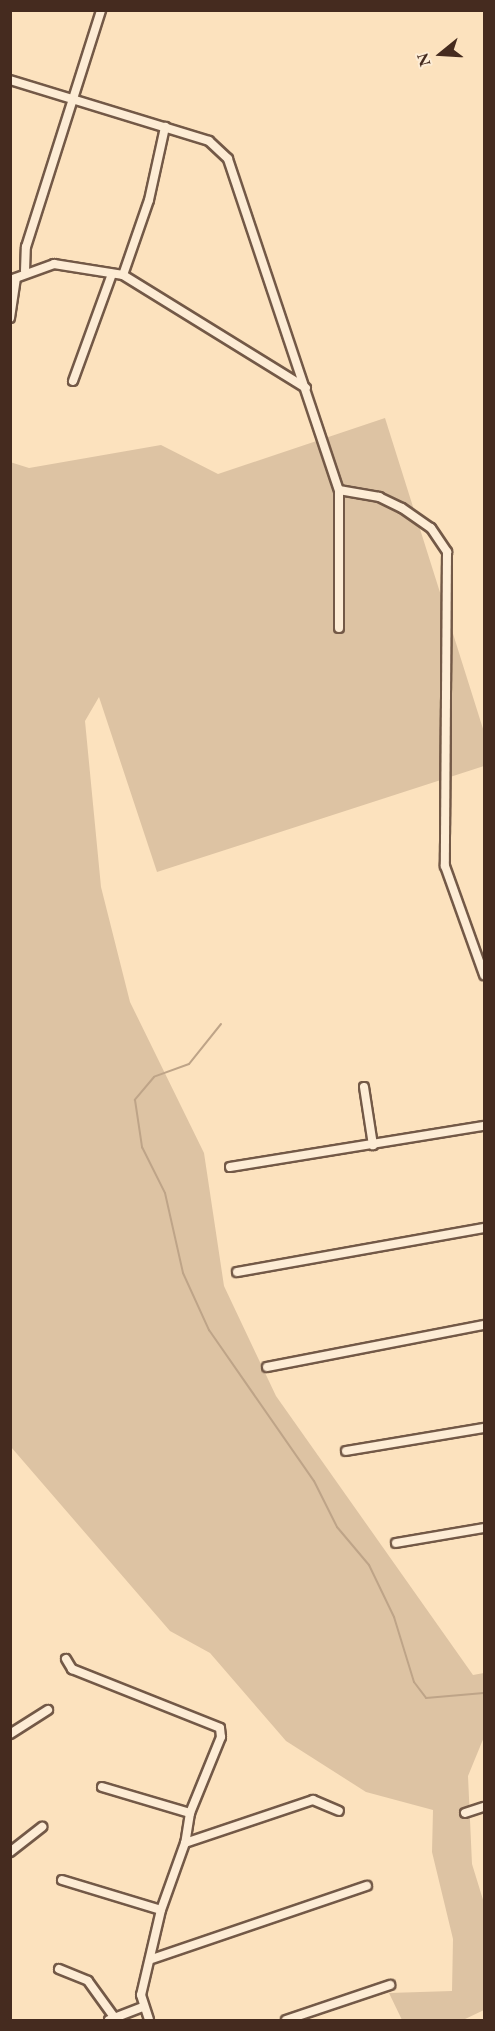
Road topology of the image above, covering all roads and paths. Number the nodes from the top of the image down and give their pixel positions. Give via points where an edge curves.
1 (101, 10) edge
2 (10, 80) edge
3 (76, 99) junction
4 (165, 127) junction
5 (25, 271) junction
6 (112, 274) junction
7 (123, 275) junction
8 (13, 279) edge
9 (10, 318) edge
10 (73, 381) dead end
11 (306, 388) junction
12 (339, 490) junction
13 (339, 628) dead end
14 (484, 975) edge
15 (364, 1087) dead end
16 (484, 1126) edge
17 (373, 1146) junction
18 (230, 1167) dead end
19 (484, 1228) edge
20 (237, 1272) dead end
21 (484, 1325) edge
22 (267, 1367) dead end
23 (484, 1428) edge
24 (346, 1451) dead end
25 (484, 1528) edge
26 (396, 1543) dead end
27 (66, 1659) dead end
28 (48, 1710) dead end
29 (10, 1734) edge
30 (102, 1787) dead end
31 (484, 1807) edge
32 (339, 1811) dead end
33 (190, 1813) junction
34 (465, 1813) dead end
35 (42, 1827) dead end
36 (185, 1843) junction
37 (10, 1852) edge
38 (62, 1880) dead end
39 (367, 1886) dead end
40 (161, 1910) junction
41 (152, 1959) junction
42 (59, 1969) dead end
43 (390, 1985) dead end
44 (143, 2007) junction
45 (111, 2019) edge
46 (149, 2020) edge
47 (286, 2020) edge

1 - 3 street
2 - 3 street
3 - 4 street
3 - 5 street via 26,247
4 - 7 street via 149,200
4 - 11 street via 209,141 228,159
5 - 6 street via 54,264
5 - 8 street
6 - 7 street
6 - 10 street
7 - 11 street
8 - 9 street
11 - 12 street
12 - 13 street
12 - 14 street via 379,497 402,508 431,528 447,552 445,866
15 - 17 street
16 - 17 street
17 - 18 street
19 - 20 street
21 - 22 street
23 - 24 street
25 - 26 street
27 - 33 street via 72,1669 220,1728 221,1737
28 - 29 street
30 - 33 street
31 - 34 street
32 - 36 street via 313,1800
33 - 36 street
35 - 37 street
36 - 40 street
38 - 40 street
39 - 41 street
40 - 41 street
41 - 44 street
42 - 45 street via 88,1980
43 - 47 street
44 - 45 street
44 - 46 street

